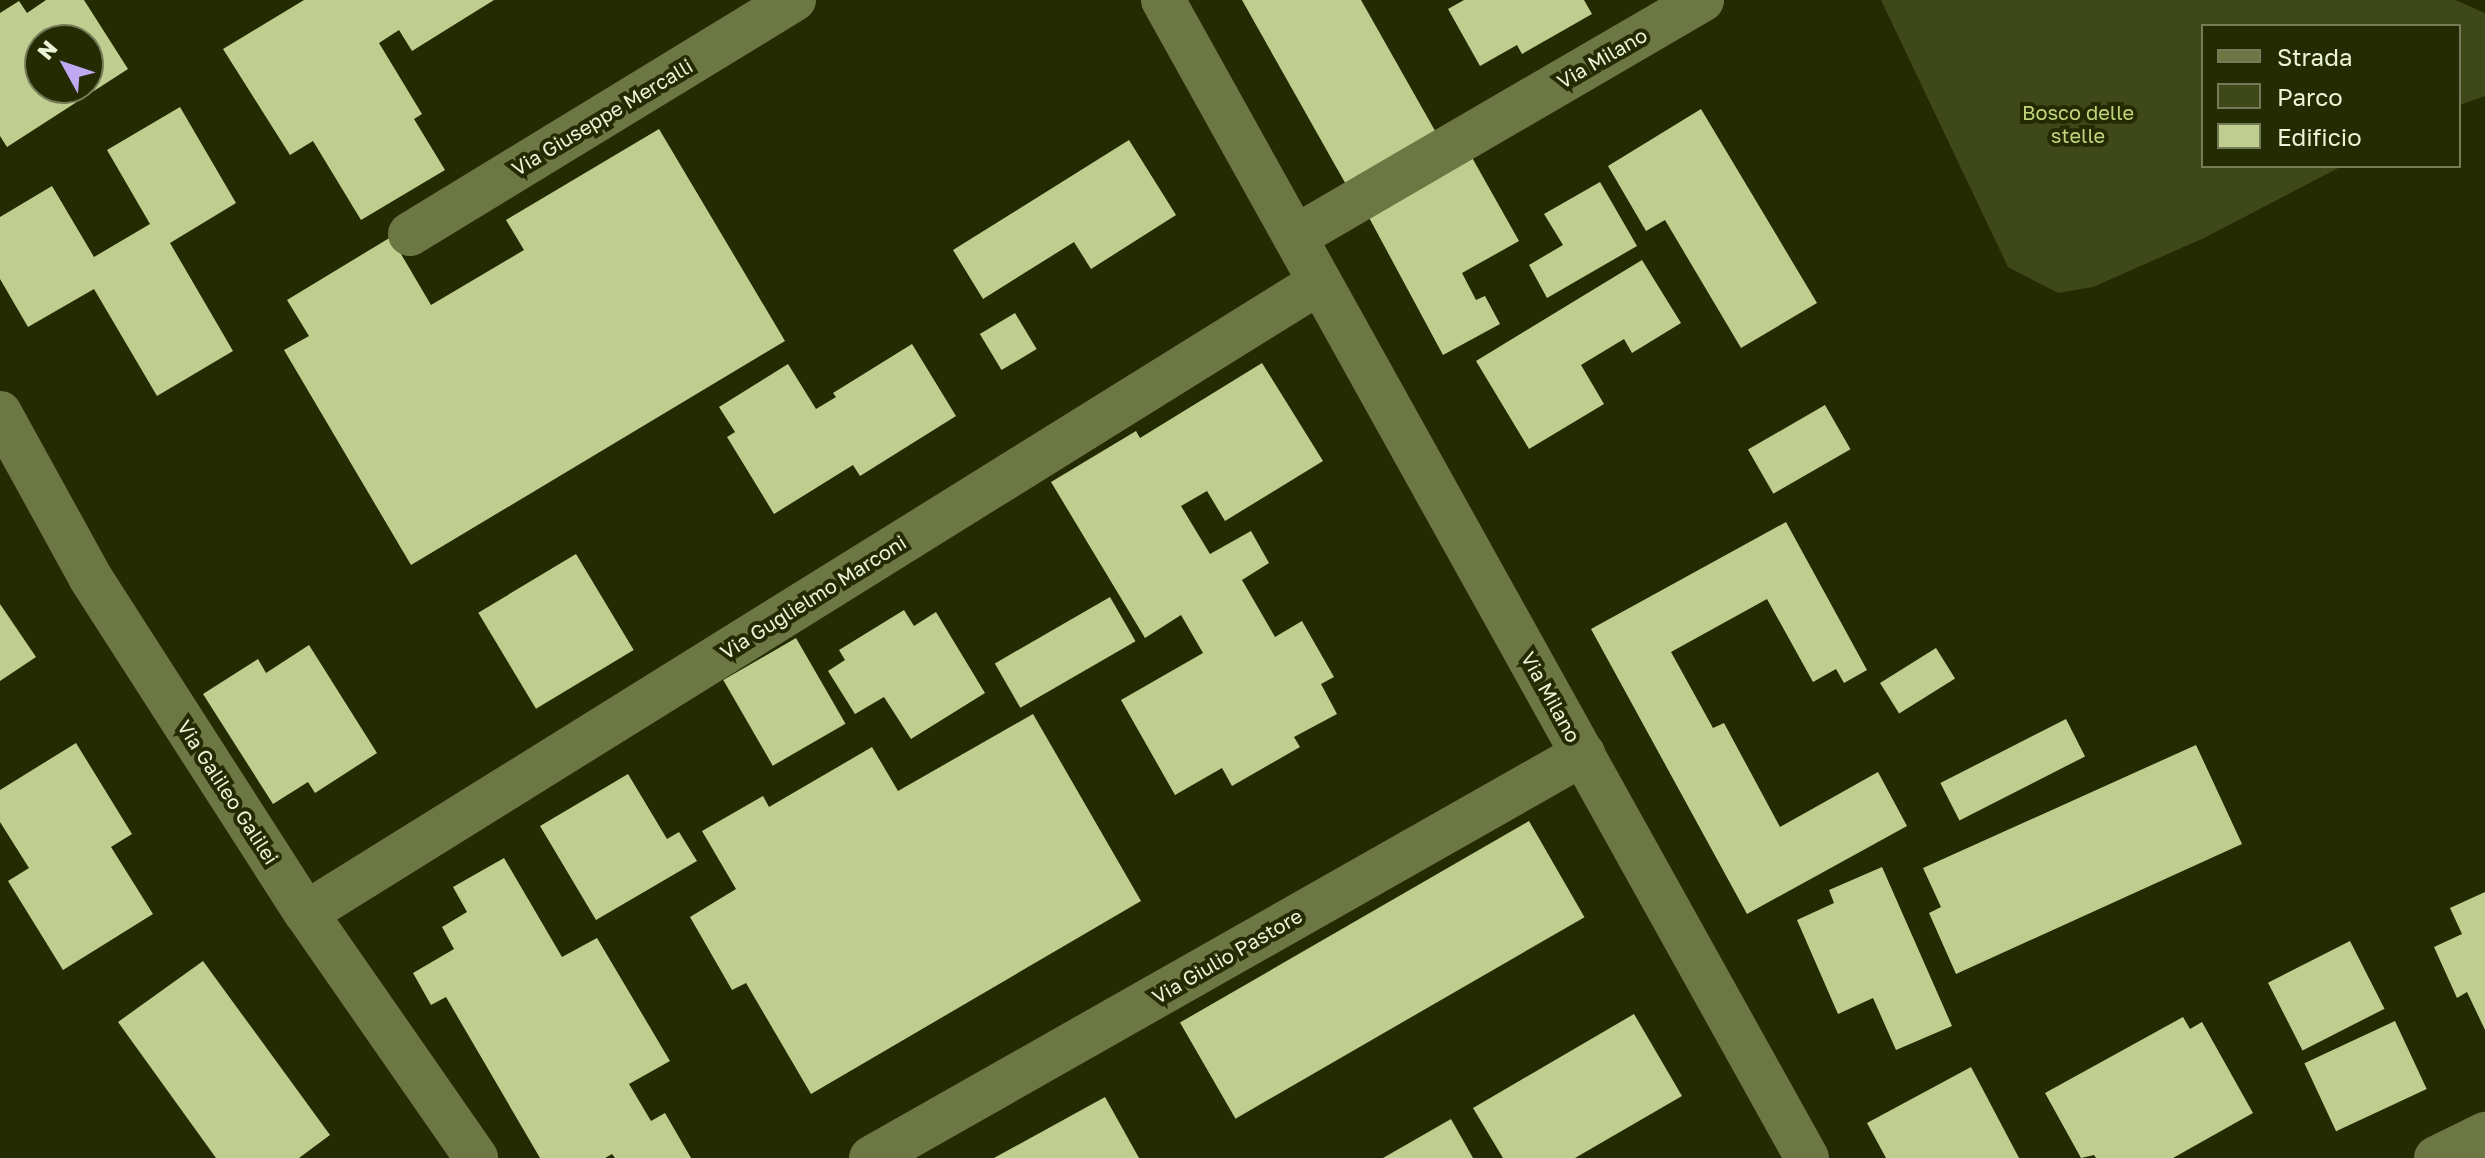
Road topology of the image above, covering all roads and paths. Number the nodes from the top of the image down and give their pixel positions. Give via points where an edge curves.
1 (794, 0) edge
2 (1163, 0) edge
3 (1702, 0) edge
4 (410, 234) dead end
5 (1295, 237) junction
6 (1320, 282) junction
7 (0, 413) edge
8 (1583, 754) junction
9 (306, 913) junction
10 (2485, 1134) edge
11 (476, 1158) edge
12 (871, 1158) edge
13 (1807, 1158) edge
14 (2436, 1158) edge

1 - 4 street, Via Giuseppe Mercalli
2 - 5 street, Via Milano
3 - 5 street, Via Milano
5 - 6 street, Via Milano
6 - 8 street, Via Milano
6 - 9 street, Via Guglielmo Marconi
7 - 9 street, Via Galileo Galilei via 90,577
8 - 12 street, Via Giulio Pastore
8 - 13 street, Via Milano
9 - 11 street, Via Galileo Galilei
10 - 14 street

